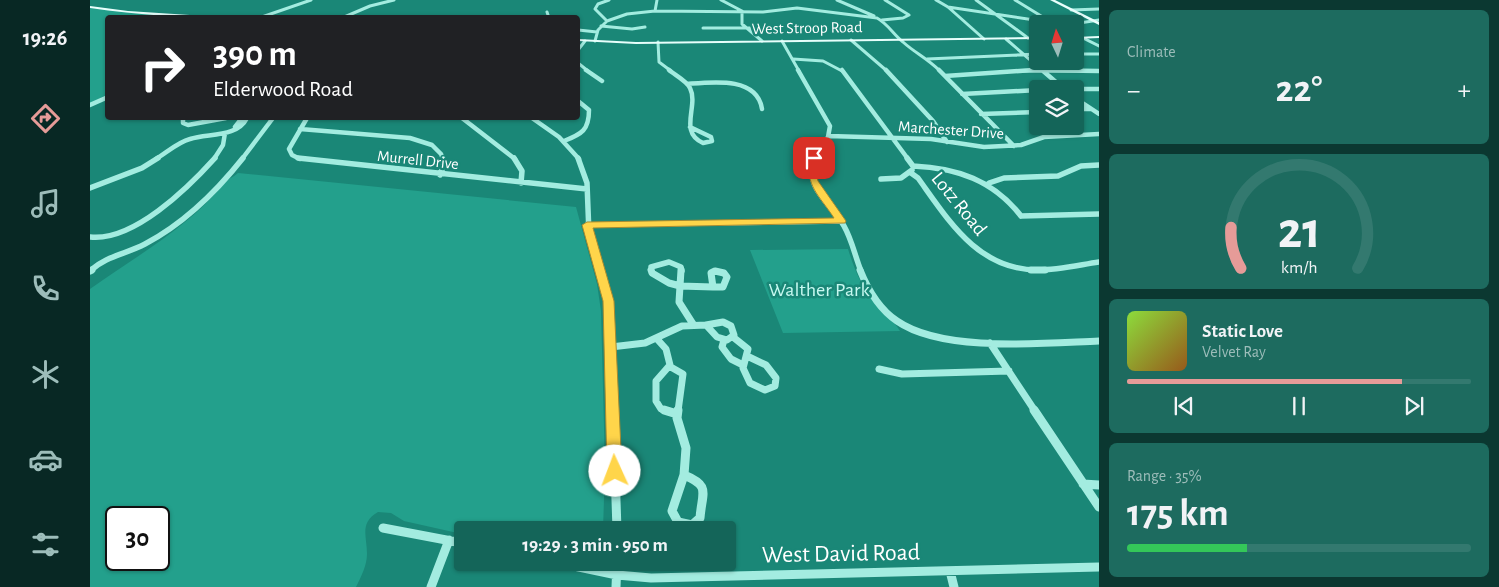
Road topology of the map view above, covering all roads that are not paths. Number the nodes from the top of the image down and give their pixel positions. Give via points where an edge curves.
1 (312, 0) edge
2 (316, 0) edge
3 (394, 0) edge
4 (609, 0) edge
5 (657, 0) edge
6 (721, 0) edge
7 (837, 0) edge
8 (885, 0) edge
9 (936, 0) edge
10 (976, 0) edge
11 (1015, 0) edge
12 (1052, 0) edge
13 (90, 7) edge
14 (948, 7) junction
15 (1099, 9) edge
16 (284, 10) junction
17 (1071, 10) junction
18 (655, 11) junction
19 (742, 11) junction
20 (547, 12) dead end
21 (272, 13) junction
22 (994, 14) junction
23 (181, 15) edge
24 (267, 15) edge
25 (280, 15) edge
26 (349, 15) edge
27 (548, 15) edge
28 (1040, 15) edge
29 (877, 18) junction
30 (1029, 19) edge
31 (882, 20) junction
32 (1092, 20) junction
33 (1099, 20) edge
34 (607, 21) junction
35 (1084, 22) edge
36 (1099, 24) edge
37 (601, 26) junction
38 (645, 27) dead end
39 (745, 27) junction
40 (703, 28) dead end
41 (770, 28) dead end
42 (580, 30) edge
43 (597, 32) junction
44 (1084, 37) edge
45 (1099, 37) edge
46 (1028, 38) joint
47 (984, 39) junction
48 (1006, 39) junction
49 (580, 40) edge
50 (851, 40) junction
51 (901, 40) junction
52 (1084, 40) edge
53 (585, 41) junction
54 (594, 41) junction
55 (762, 41) junction
56 (782, 41) junction
57 (658, 42) junction
58 (1099, 46) edge
59 (580, 47) edge
60 (1021, 54) junction
61 (1029, 54) edge
62 (1084, 54) edge
63 (1099, 54) edge
64 (792, 59) junction
65 (927, 59) junction
66 (1029, 60) edge
67 (580, 65) edge
68 (1044, 70) junction
69 (1099, 71) edge
70 (944, 76) junction
71 (602, 80) dead end
72 (1054, 80) edge
73 (687, 84) junction
74 (1084, 89) edge
75 (1099, 89) edge
76 (1029, 90) edge
77 (962, 94) junction
78 (105, 98) edge
79 (580, 103) edge
80 (1084, 104) edge
81 (90, 105) edge
82 (762, 108) dead end
83 (1084, 109) edge
84 (1091, 109) junction
85 (1099, 109) edge
86 (1029, 112) edge
87 (981, 114) junction
88 (1099, 114) edge
89 (183, 120) edge
90 (213, 120) edge
91 (244, 120) edge
92 (272, 120) edge
93 (307, 120) edge
94 (465, 120) edge
95 (535, 120) edge
96 (690, 126) junction
97 (300, 129) junction
98 (225, 133) junction
99 (1099, 134) edge
100 (829, 136) junction
101 (892, 138) junction
102 (564, 141) junction
103 (947, 142) junction
104 (1014, 146) junction
105 (1099, 165) edge
106 (912, 170) junction
107 (440, 174) junction
108 (882, 179) dead end
109 (521, 183) junction
110 (989, 183) junction
111 (90, 188) edge
112 (586, 189) junction
113 (1099, 214) edge
114 (841, 221) junction
115 (587, 225) junction
116 (90, 237) edge
117 (1099, 262) edge
118 (90, 271) edge
119 (681, 287) junction
120 (713, 287) dead end
121 (693, 324) junction
122 (706, 326) junction
123 (733, 337) junction
124 (657, 339) junction
125 (724, 340) junction
126 (1099, 341) edge
127 (990, 343) junction
128 (611, 347) junction
129 (747, 356) junction
130 (743, 365) junction
131 (669, 366) junction
132 (878, 369) dead end
133 (1009, 371) junction
134 (677, 414) junction
135 (684, 475) junction
136 (1083, 484) junction
137 (1099, 485) edge
138 (1099, 507) edge
139 (617, 521) edge
140 (384, 528) dead end
141 (449, 540) junction
142 (454, 541) edge
143 (1099, 566) edge
144 (595, 571) edge
145 (617, 571) edge
146 (950, 571) junction
147 (617, 576) junction
148 (431, 587) edge
149 (616, 587) edge
150 (954, 587) edge

1 - 21 street
2 - 16 street
3 - 26 street
4 - 34 street via 595,8
5 - 18 street
6 - 19 street
7 - 29 street via 859,7
8 - 31 street via 909,15
9 - 14 street
10 - 22 street
11 - 28 street
12 - 17 main road
13 - 23 main road
14 - 22 street
14 - 47 street
15 - 17 street
16 - 21 street
16 - 25 street
17 - 32 main road
18 - 19 street
18 - 34 street via 627,14
19 - 29 street via 797,8
19 - 39 street via 741,21
20 - 27 street
21 - 24 street
22 - 30 street
22 - 46 street
29 - 31 street
31 - 51 street
32 - 33 street
32 - 35 street
32 - 36 main road
34 - 37 street
37 - 38 street
37 - 43 street
39 - 40 street
39 - 41 street
39 - 55 street
42 - 43 street
43 - 54 street
44 - 45 main road
46 - 48 main road, West Stroop Road
47 - 48 main road, West Stroop Road
47 - 51 main road, West Stroop Road
48 - 60 street
49 - 53 main road, West Stroop Road
50 - 51 main road, West Stroop Road
50 - 56 main road, West Stroop Road
50 - 103 street via 893,76
51 - 65 street
52 - 58 street
53 - 54 main road, West Stroop Road
53 - 59 street
54 - 57 main road, West Stroop Road
55 - 56 main road, West Stroop Road
55 - 57 main road, West Stroop Road
56 - 64 street
57 - 73 street via 658,61
60 - 61 street
60 - 65 street
60 - 66 street
62 - 63 street
64 - 100 street via 829,124
64 - 101 street, Lotz Road via 820,60 838,67
65 - 70 street
67 - 71 street
68 - 69 street
68 - 70 street
68 - 72 street
70 - 77 street
73 - 82 street via 718,81 739,84 755,92
73 - 96 street via 692,94
74 - 75 street
76 - 77 street
77 - 87 street
78 - 81 street
79 - 102 street via 589,110 589,123 579,135
80 - 84 street
83 - 84 street
84 - 85 street
84 - 88 street
86 - 87 street
87 - 104 street
89 - 90 street via 182,123 188,124
91 - 98 street
92 - 118 street via 236,169 203,202 144,245 98,261
93 - 97 street, Murrell Drive
94 - 109 street via 513,156 522,171
95 - 102 street
96 - 96 street via 698,142 706,144 712,141 711,137
97 - 107 street via 425,142 437,148 443,157
97 - 107 street, Murrell Drive via 289,149 292,155 302,160
98 - 111 street via 188,139 142,168
98 - 116 street via 226,138 219,151 182,192 130,228 106,237
99 - 104 street, Marchester Drive via 1044,137
100 - 101 street, Marchester Drive
100 - 114 street via 814,158 812,177
101 - 103 street, Marchester Drive
101 - 106 street, Lotz Road
102 - 112 street via 581,162
103 - 104 street, Marchester Drive via 977,147
105 - 110 street via 1082,166 1058,176 1004,178
106 - 108 street via 901,178
106 - 110 street via 945,170
106 - 117 street, Lotz Road via 968,245 995,262 1034,270
107 - 109 street, Murrell Drive
109 - 112 street, Murrell Drive
110 - 113 street via 1004,195 1020,218
112 - 115 street
114 - 115 street
114 - 127 street via 863,281 876,301 900,324 924,334
115 - 128 street via 608,301
119 - 119 street via 665,283 652,273 651,268 669,262 679,265
119 - 120 street
119 - 121 street via 679,302
121 - 122 street
121 - 124 street via 676,328
122 - 123 street via 728,323 733,328
122 - 125 street via 716,338
123 - 125 street
123 - 129 street via 747,346
124 - 128 street
124 - 131 street via 667,353
125 - 130 street via 722,347 728,357
126 - 127 street
127 - 133 street
128 - 139 street
129 - 130 street
129 - 130 street via 770,368 777,383 767,391 756,388 744,375
131 - 134 street via 683,374
131 - 134 street via 656,381 656,400 661,409
132 - 133 street via 902,374
133 - 136 street
134 - 135 street via 687,453
135 - 135 street via 672,511 678,522 688,525 700,518 703,488 699,481
136 - 137 street
136 - 138 street
140 - 141 street
141 - 142 street
141 - 148 street
143 - 146 street, West David Road
144 - 147 street, West David Road
145 - 147 street
146 - 147 street, West David Road via 651,578
146 - 150 street
147 - 149 street

